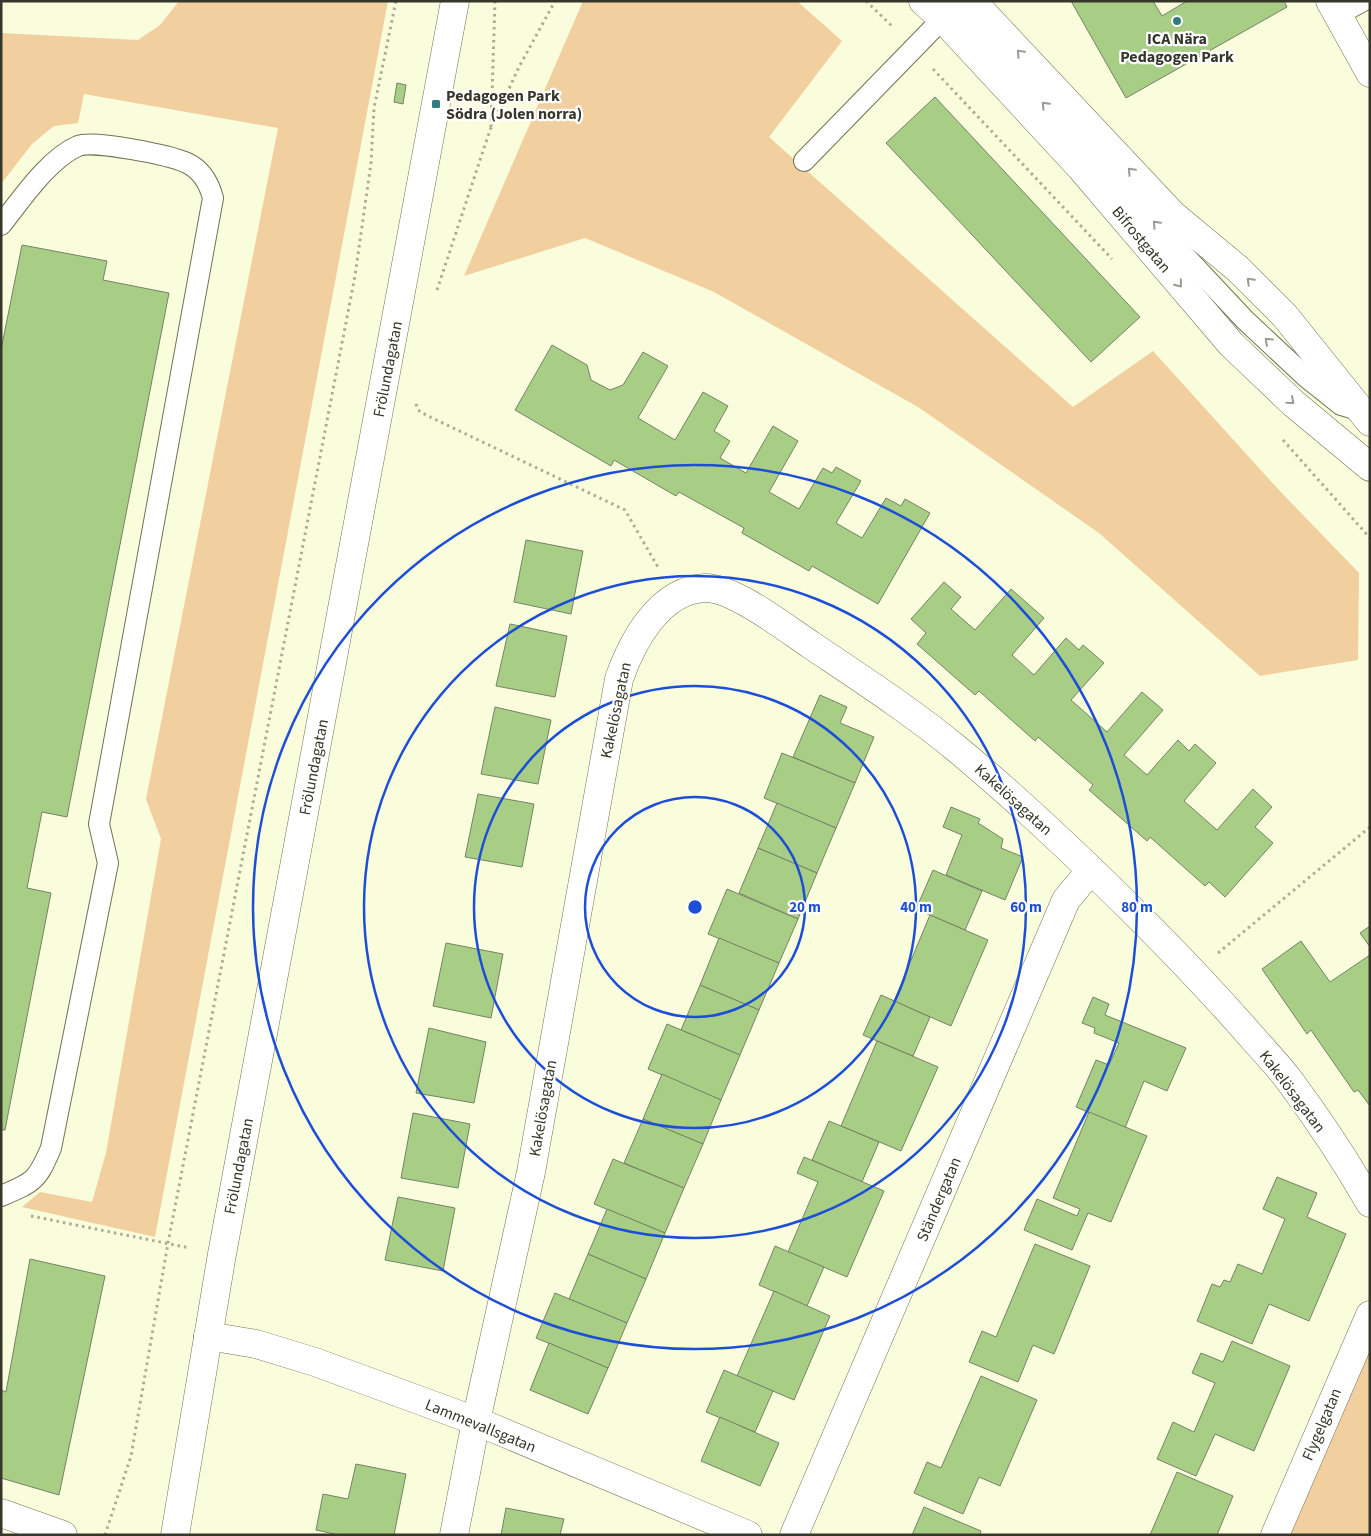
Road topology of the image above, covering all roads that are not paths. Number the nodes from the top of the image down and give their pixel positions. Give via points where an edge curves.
1 (455, 1) edge
2 (1363, 1) edge
3 (949, 5) edge
4 (1334, 8) edge
5 (1367, 60) edge
6 (804, 161) dead end
7 (1, 225) edge
8 (1366, 417) edge
9 (1370, 467) edge
10 (1091, 870) junction
11 (1, 1196) edge
12 (1370, 1203) edge
13 (1370, 1315) edge
14 (208, 1336) junction
15 (476, 1421) junction
16 (1, 1513) edge
17 (63, 1535) edge
18 (175, 1535) edge
19 (454, 1535) edge
20 (748, 1535) edge
21 (794, 1535) edge
22 (1274, 1535) edge

1 - 14 street, Frölundagatan
2 - 4 lane
3 - 6 lane
8 -> 3 street via 1285,316 1238,269 1173,215
3 -> 9 street, Bifrostgatan via 1081,168 1231,344 1293,403
4 - 5 street
7 - 11 lane via 56,161 78,146 95,144 187,162 209,182 213,198 99,824 108,863 52,1148 40,1174 26,1185
10 - 12 street, Kakelösagatan via 1195,973 1288,1078
10 - 15 street, Kakelösagatan via 956,748 844,667 762,613 726,592 705,588 675,598 641,630 628,652 619,678 531,1172
10 - 21 street, Ständergatan via 1066,900
13 - 22 street, Flygelgatan
14 - 15 street, Lammevallsgatan via 256,1344 315,1362
14 - 18 street, Frölundagatan
15 - 19 street, Kakelösagatan
15 - 20 street, Lammevallsgatan
16 - 17 street

